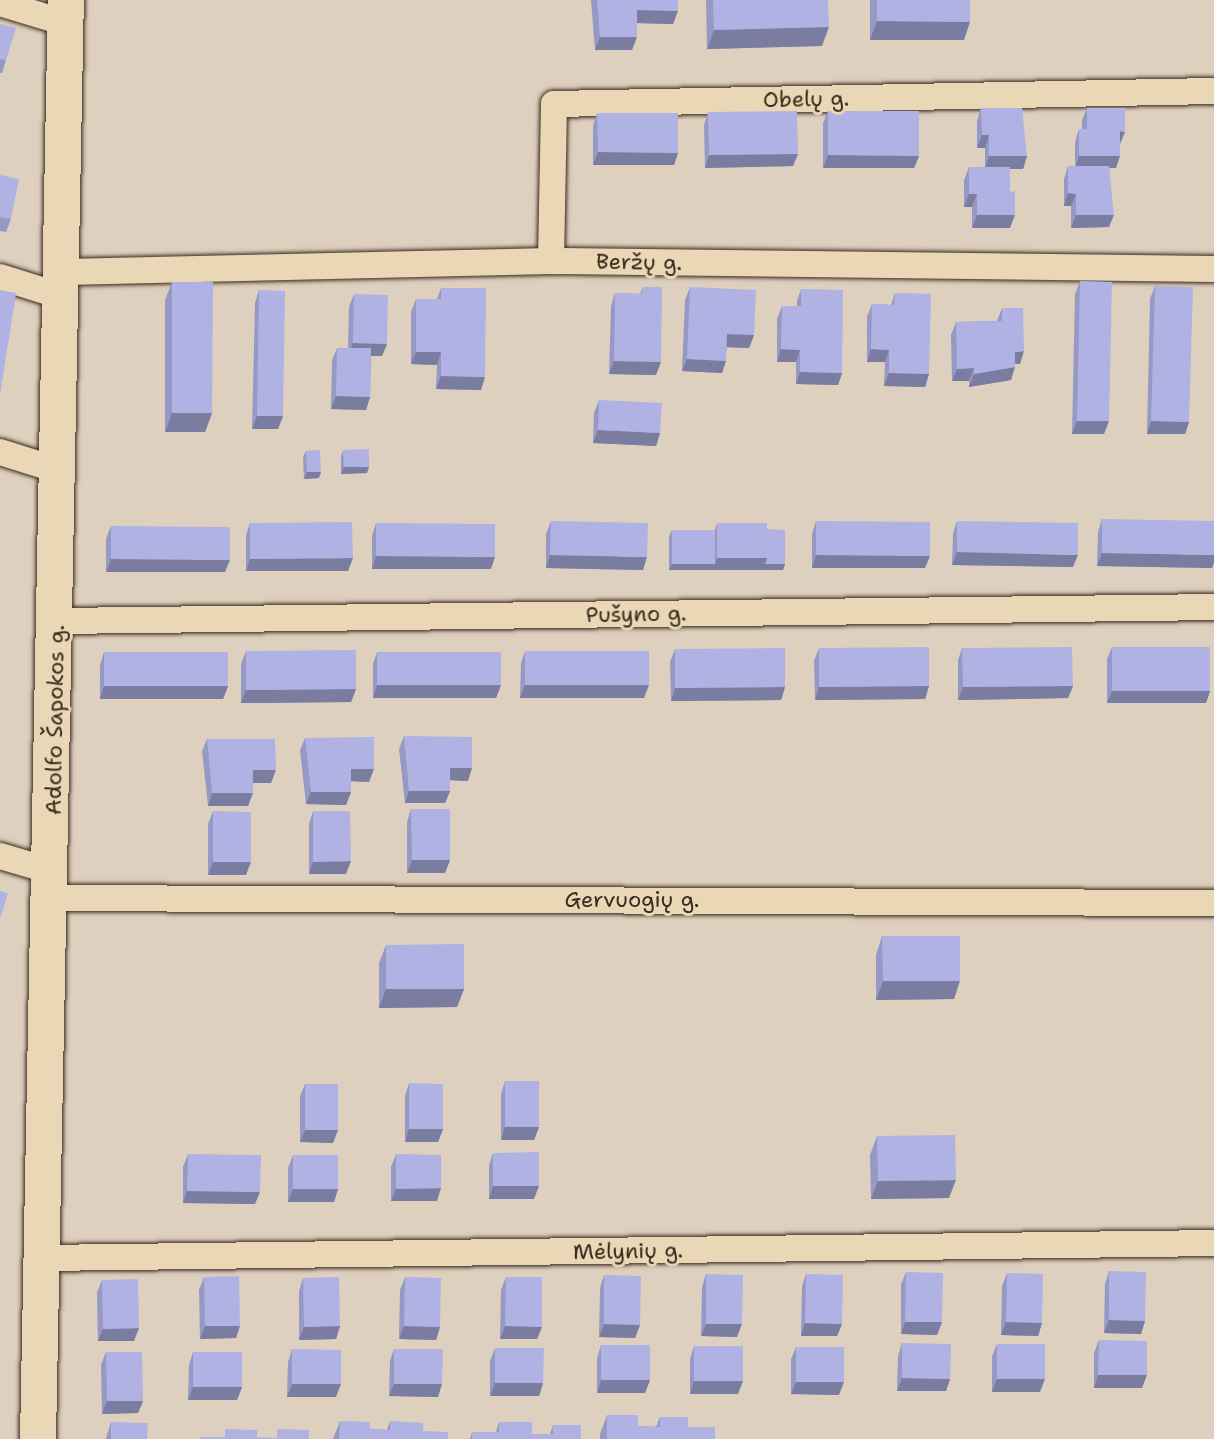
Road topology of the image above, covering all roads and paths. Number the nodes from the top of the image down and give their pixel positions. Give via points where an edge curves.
1 (0, 3) edge
2 (66, 12) edge
3 (1214, 91) edge
4 (551, 261) junction
5 (1214, 269) edge
6 (0, 277) edge
7 (64, 284) junction
8 (0, 452) edge
9 (57, 470) junction
10 (1214, 607) edge
11 (57, 621) junction
12 (0, 856) edge
13 (51, 885) junction
14 (1214, 903) edge
15 (1214, 1243) edge
16 (41, 1258) junction
17 (38, 1439) edge

1 - 2 street
2 - 7 street, Adolfo Šapokos g.
3 - 4 street, Obelų g. via 554,104
4 - 5 street, Beržų g.
4 - 7 street, Beržų g.
6 - 7 street, Beržų g.
7 - 9 street, Adolfo Šapokos g.
8 - 9 street
9 - 11 street, Adolfo Šapokos g.
10 - 11 street, Pušyno g.
11 - 13 street, Adolfo Šapokos g.
12 - 13 street, Gervuogių g.
13 - 14 street, Gervuogių g.
13 - 16 street, Adolfo Šapokos g.
15 - 16 street, Mėlynių g.
16 - 17 street, Adolfo Šapokos g.

